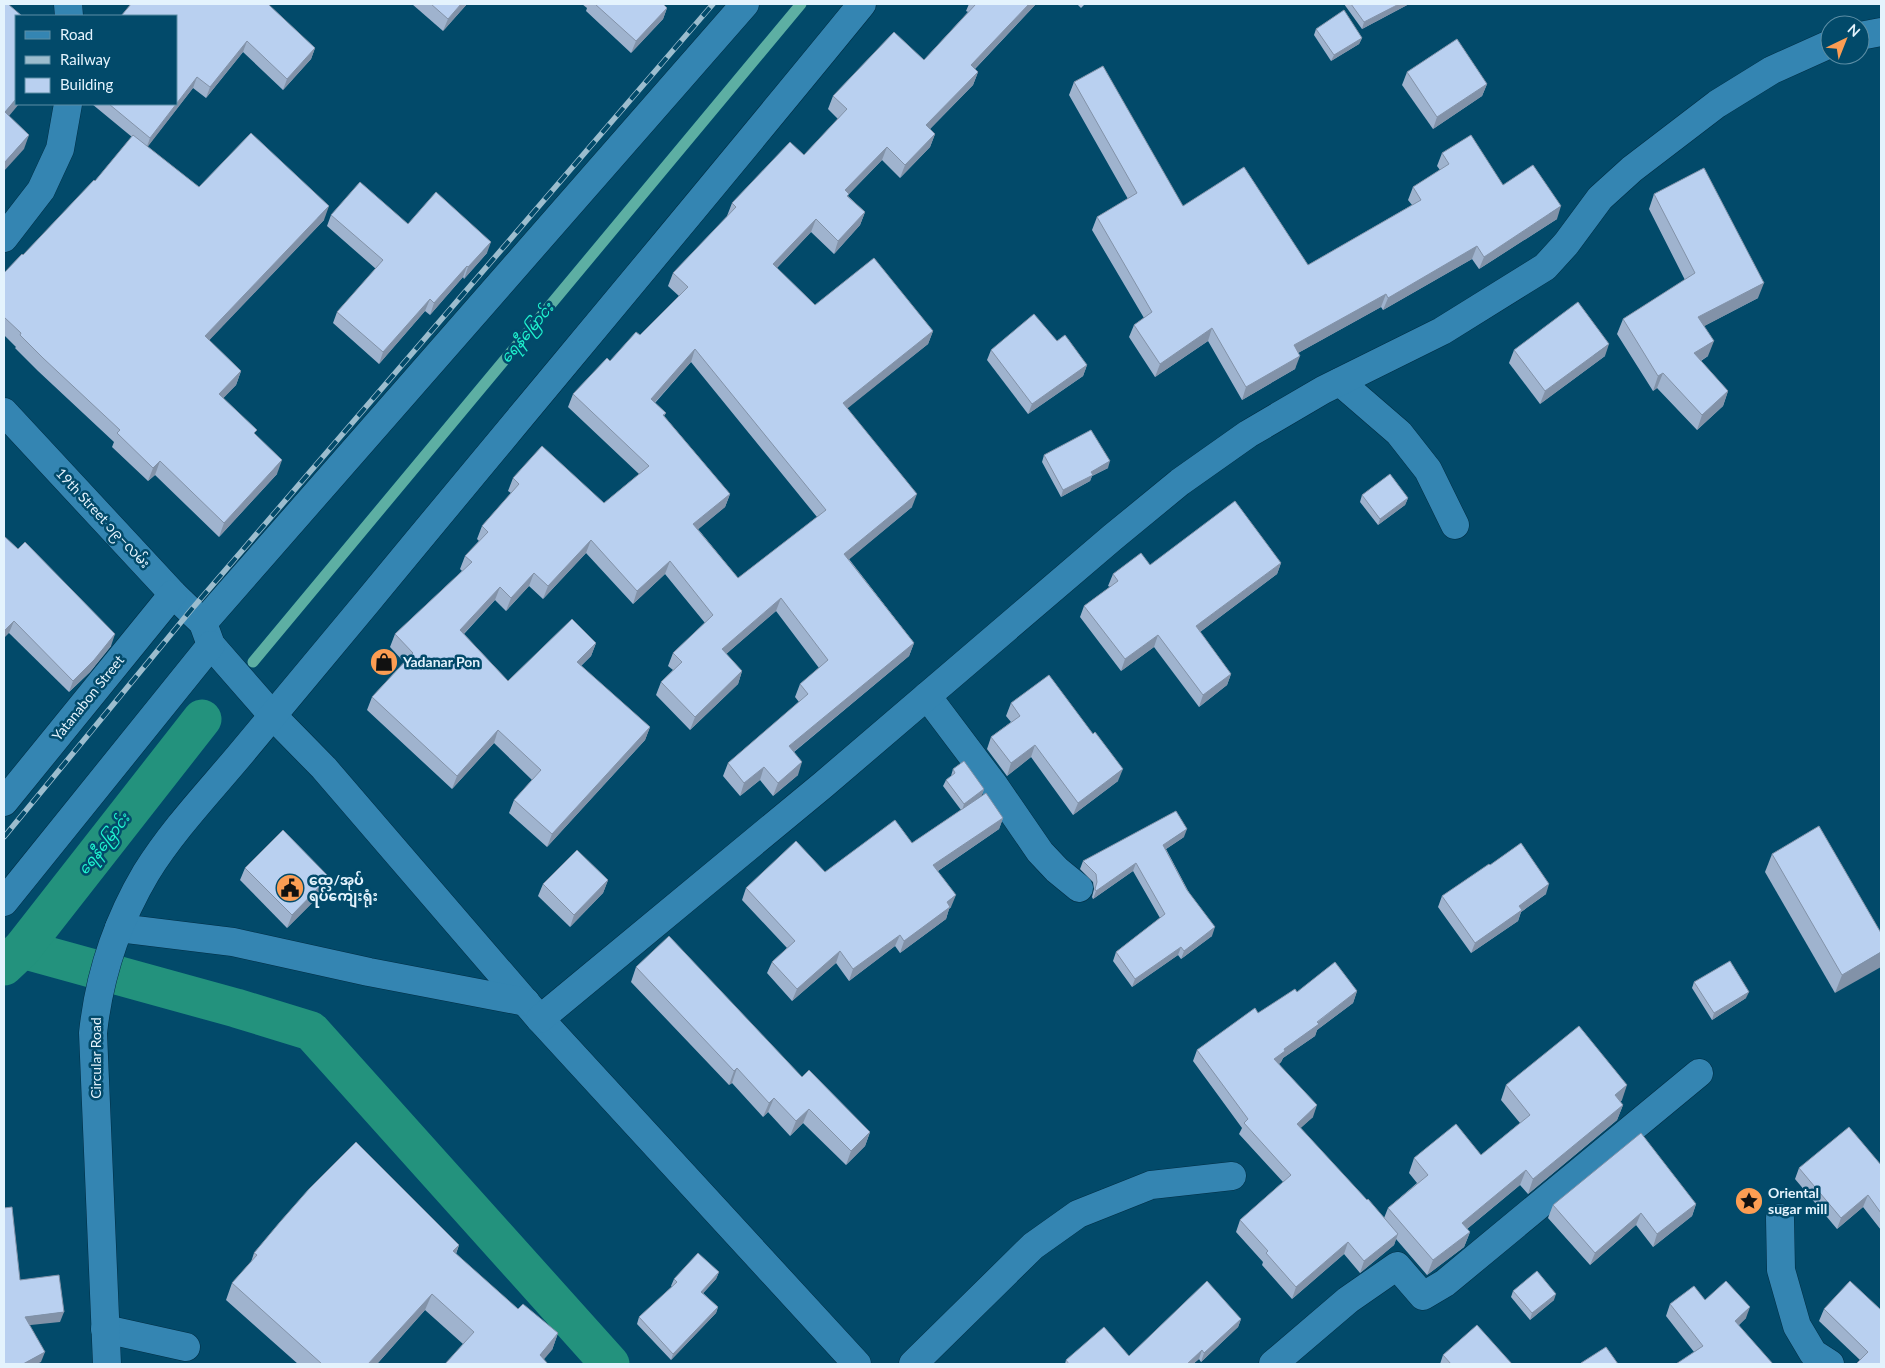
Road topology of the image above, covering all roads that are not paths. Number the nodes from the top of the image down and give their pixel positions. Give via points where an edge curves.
1 (745, 4) edge
2 (862, 4) edge
3 (1820, 48) edge
4 (68, 105) edge
5 (4, 238) edge
6 (1340, 382) junction
7 (4, 412) edge
8 (1456, 525) dead end
9 (173, 594) junction
10 (207, 634) junction
11 (927, 696) junction
12 (273, 716) junction
13 (4, 802) edge
14 (1079, 888) dead end
15 (4, 902) edge
16 (115, 938) junction
17 (533, 1011) junction
18 (1699, 1073) dead end
19 (1232, 1176) dead end
20 (1780, 1218) dead end
21 (105, 1329) junction
22 (186, 1347) dead end
23 (107, 1364) edge
24 (857, 1364) edge
25 (913, 1364) edge
26 (1274, 1364) edge
27 (1830, 1364) edge

1 - 10 street
2 - 12 street, Circular Road
3 - 6 street via 1772,70 1717,104 1632,169 1600,198 1545,267 1442,331
4 - 5 street via 60,149 41,190
6 - 8 street via 1399,433 1428,470
6 - 11 street via 1248,434 1180,482
7 - 9 street, 19th Street ၁၉−လမ်း
9 - 10 street, 19th Street ၁၉−လမ်း
9 - 13 street, Yatanabon Street
10 - 12 street, 19th Street ၁၉−လမ်း
10 - 15 street
11 - 14 street via 1040,852
11 - 17 street via 823,785
12 - 16 street, Circular Road via 163,848 145,876
12 - 17 street, 19th Street ၁၉−လမ်း via 324,768
16 - 17 street via 233,942
16 - 21 street, Circular Road via 96,1005 93,1033
17 - 24 street, 19th Street ၁၉−လမ်း
18 - 26 street via 1445,1283 1424,1296 1396,1266 1348,1300
19 - 25 street via 1151,1185 1078,1214 1033,1246
20 - 27 street via 1781,1270 1797,1326 1813,1353
21 - 22 street
21 - 23 street, Circular Road

